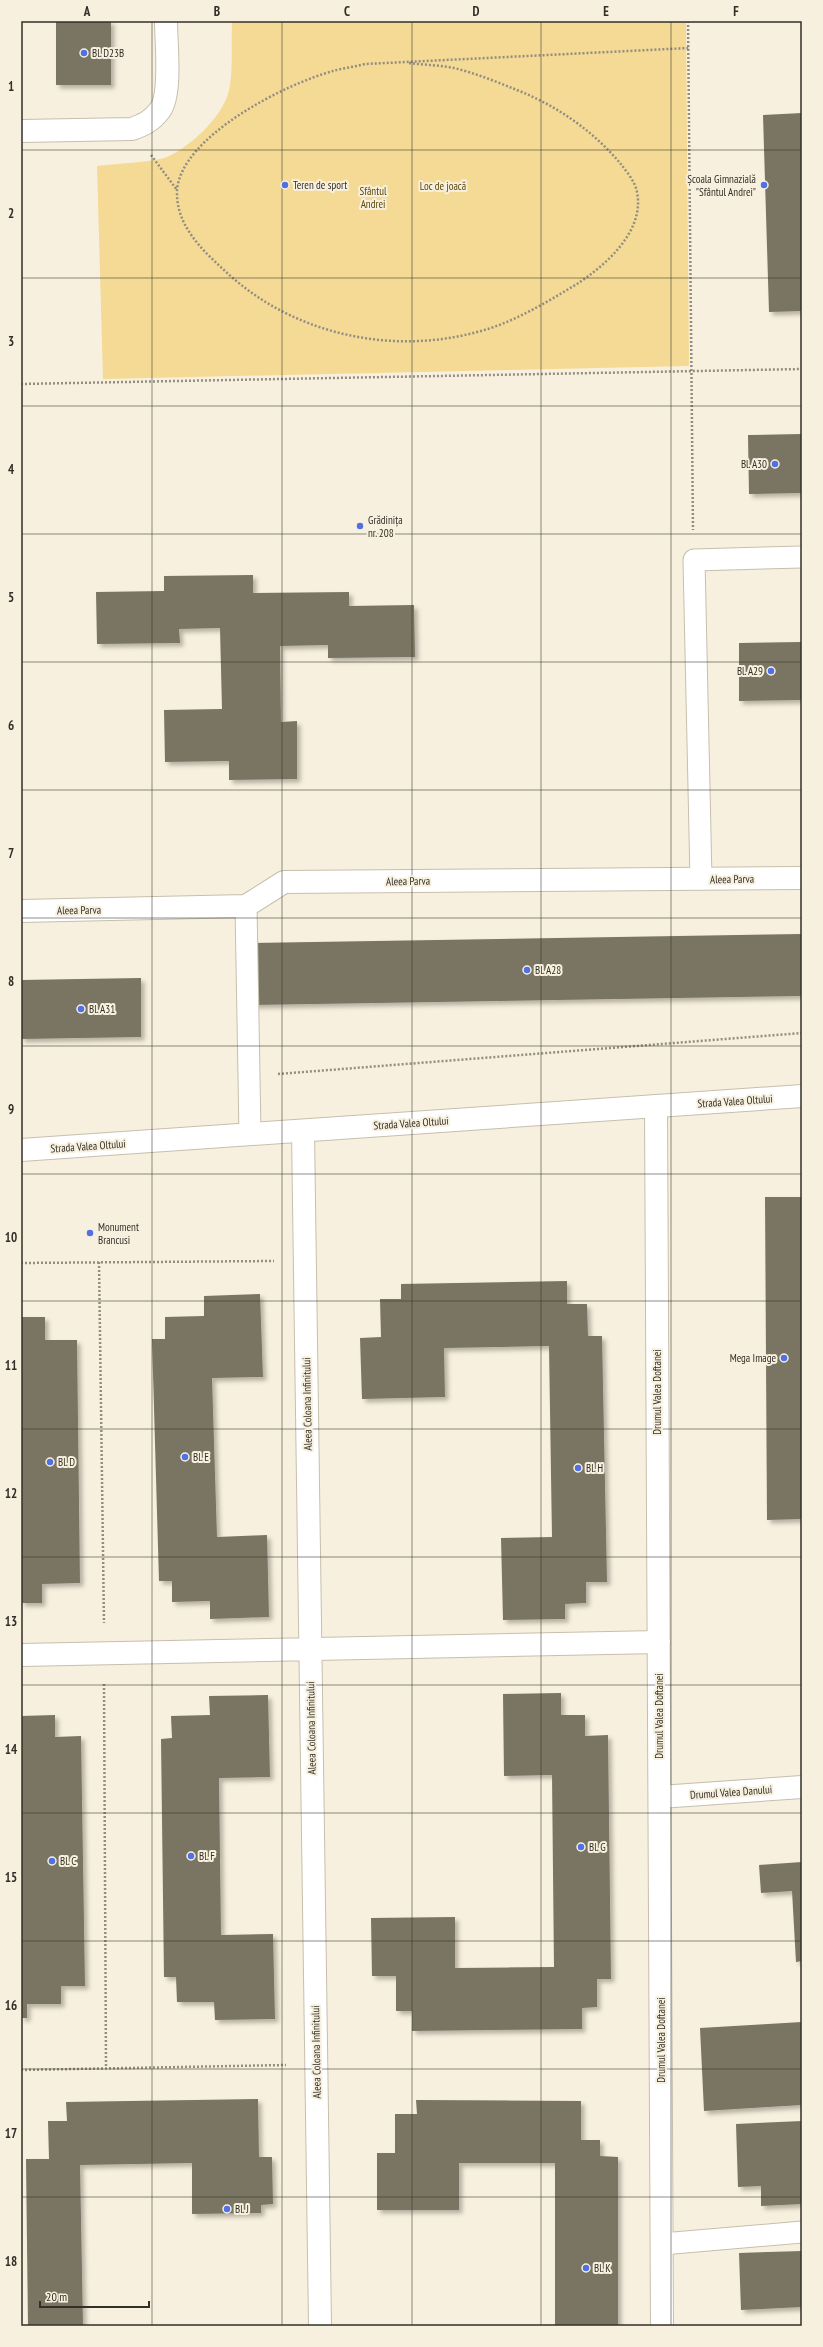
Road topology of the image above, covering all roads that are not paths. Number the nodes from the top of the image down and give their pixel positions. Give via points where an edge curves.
1 (166, 21) edge
2 (21, 131) edge
3 (802, 557) edge
4 (802, 878) edge
5 (701, 879) junction
6 (246, 906) junction
7 (21, 911) edge
8 (802, 1096) edge
9 (656, 1106) junction
10 (303, 1130) junction
11 (250, 1134) junction
12 (21, 1150) edge
13 (659, 1642) junction
14 (309, 1648) junction
15 (21, 1655) edge
16 (802, 1787) edge
17 (660, 1797) junction
18 (802, 2232) edge
19 (662, 2244) junction
20 (320, 2326) edge
21 (662, 2326) edge

1 - 2 street via 166,91 161,110 148,123 132,129
3 - 5 lane via 694,560
4 - 5 street, Aleea Parva
5 - 6 street, Aleea Parva via 284,882
6 - 7 street, Aleea Parva
6 - 11 lane
8 - 9 street, Strada Valea Oltului
9 - 10 street, Strada Valea Oltului
9 - 13 street, Drumul Valea Doftanei
10 - 11 street, Strada Valea Oltului
10 - 14 street, Aleea Coloana Infinitului
11 - 12 street, Strada Valea Oltului
13 - 14 street
13 - 17 street, Drumul Valea Doftanei
14 - 15 street
14 - 20 street, Aleea Coloana Infinitului
16 - 17 street, Drumul Valea Danului
17 - 19 street, Drumul Valea Doftanei
18 - 19 lane
19 - 21 street, Drumul Valea Doftanei

